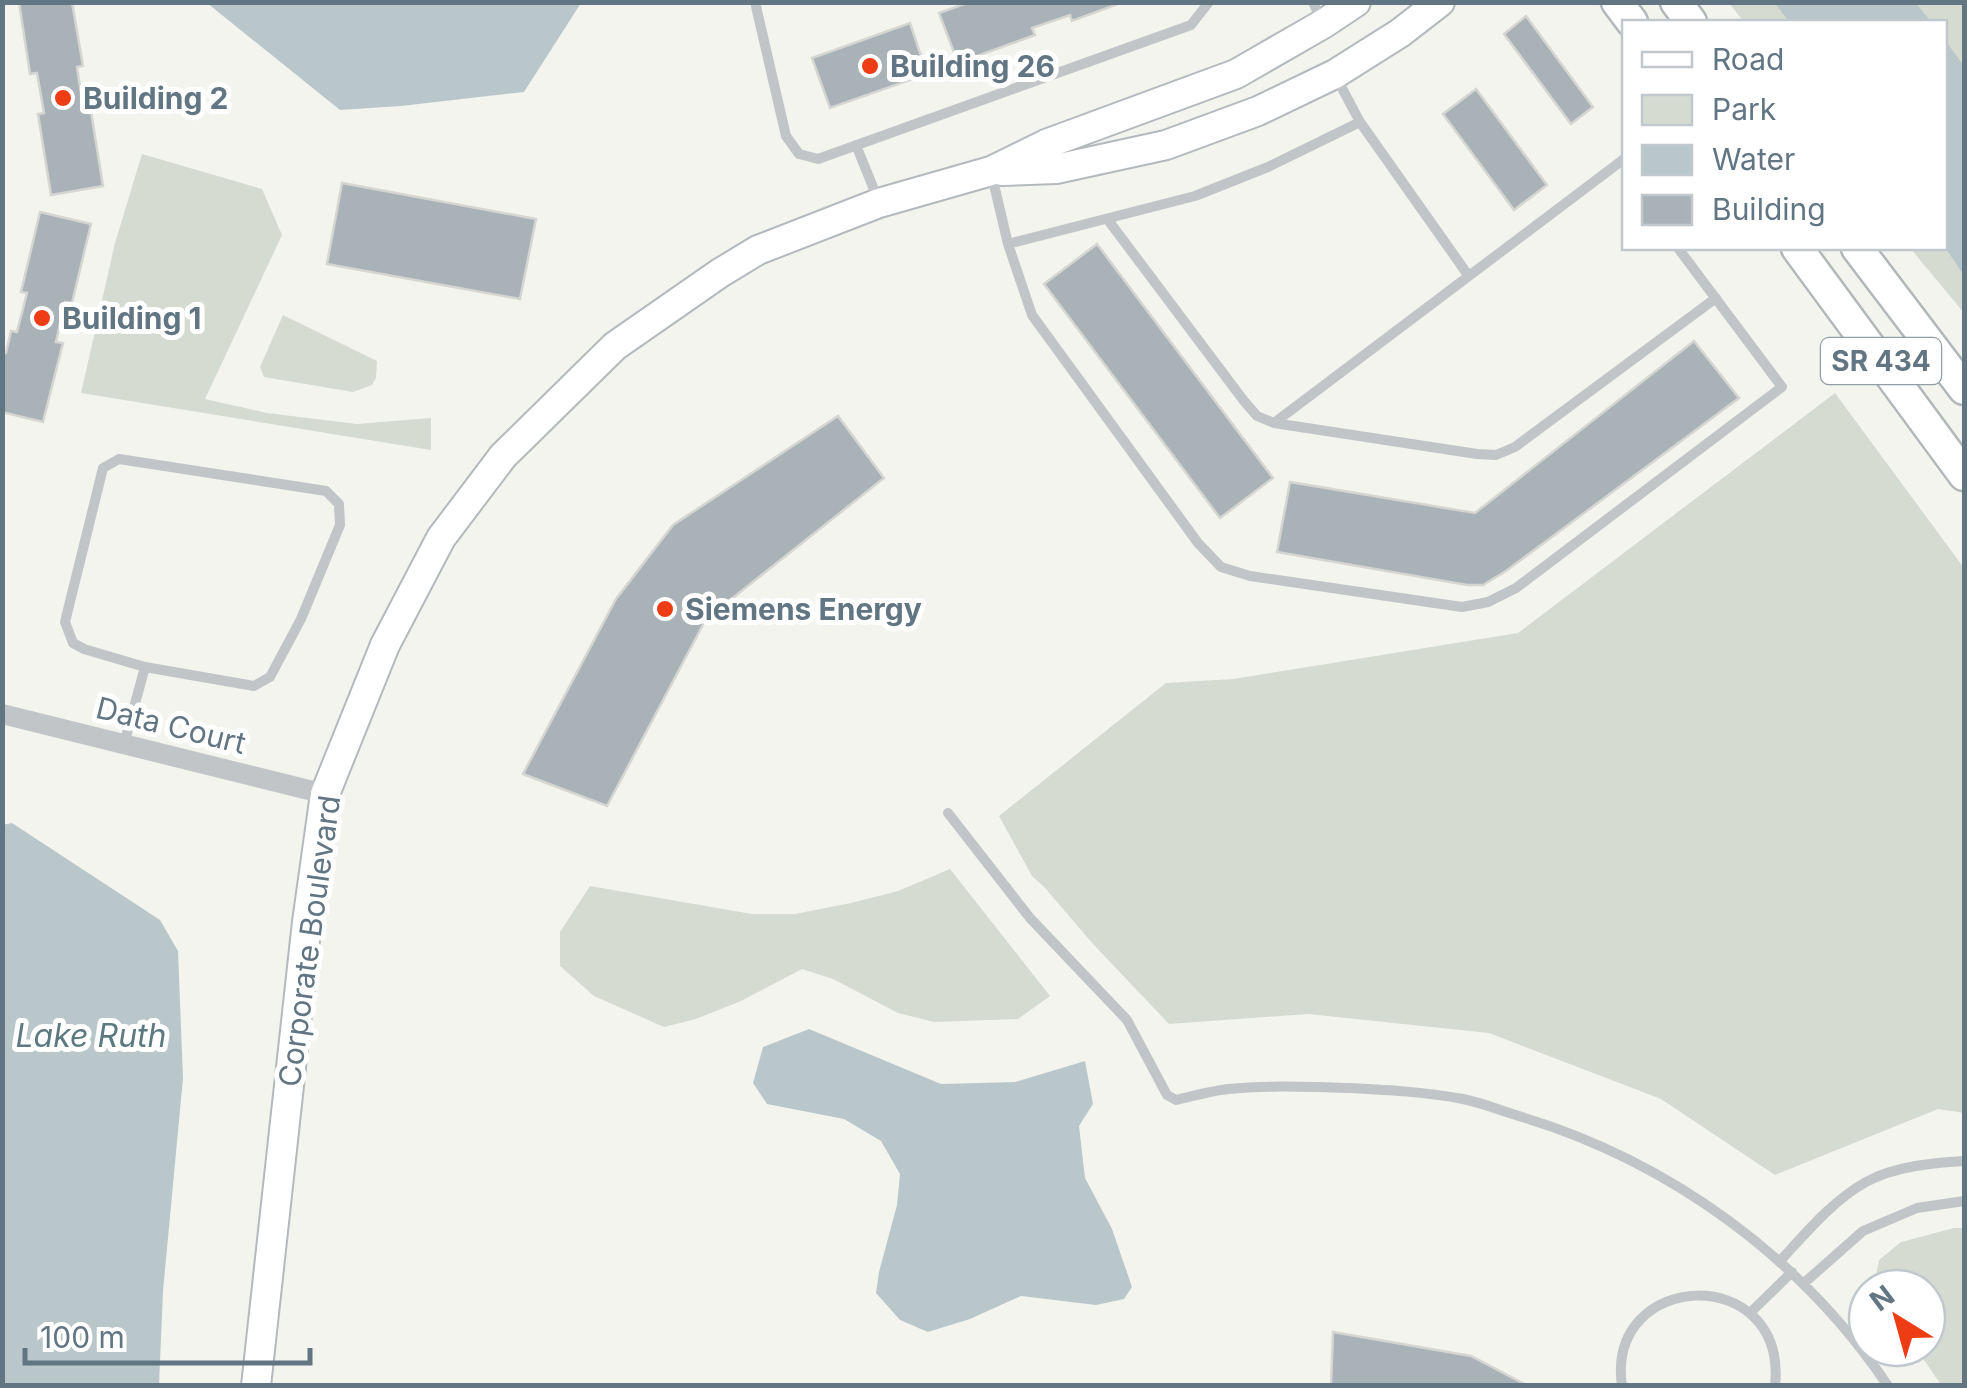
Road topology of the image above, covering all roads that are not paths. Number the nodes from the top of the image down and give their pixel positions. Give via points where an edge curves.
1 (755, 2) edge
2 (1209, 2) edge
3 (1356, 2) edge
4 (1440, 2) edge
5 (1318, 13) edge
6 (1335, 74) junction
7 (1360, 122) junction
8 (856, 145) junction
9 (1622, 165) edge
10 (991, 171) junction
11 (879, 203) junction
12 (1108, 220) junction
13 (1008, 244) junction
14 (1680, 250) edge
15 (1799, 250) edge
16 (1859, 250) edge
17 (1468, 275) junction
18 (1716, 298) junction
19 (1964, 389) edge
20 (1274, 423) junction
21 (1964, 474) edge
22 (146, 667) junction
23 (2, 714) edge
24 (124, 745) junction
25 (325, 794) junction
26 (948, 813) dead end
27 (1964, 1161) edge
28 (1964, 1202) edge
29 (1780, 1260) junction
30 (1792, 1272) junction
31 (1803, 1284) junction
32 (1750, 1313) junction
33 (256, 1386) edge
34 (1622, 1386) edge
35 (1776, 1386) edge
36 (1888, 1386) edge

1 - 8 lane via 786,136 799,154 818,159
2 - 8 lane via 1191,25
3 - 5 street, Corporate Boulevard
4 - 6 street, Corporate Boulevard
5 - 10 street, Corporate Boulevard via 1236,74
6 - 7 lane
6 - 10 street, Corporate Boulevard via 1166,145 1056,169
7 - 12 lane via 1268,168
7 - 17 lane
8 - 11 lane
9 - 17 lane
10 - 11 street, Corporate Boulevard
10 - 13 lane
11 - 25 street, Corporate Boulevard via 758,250 720,273 615,346 503,456 441,538 384,644
12 - 13 lane
12 - 20 lane via 1244,401
13 - 18 lane via 1032,314 1221,567 1462,607 1516,588 1782,388
14 - 18 lane
15 - 21 main road, SR 434
16 - 19 main road, SR 434
17 - 20 lane
18 - 20 lane via 1496,455
22 - 22 lane via 254,686 270,677 340,524 340,504 326,491 120,458 103,468 66,622 84,649
22 - 24 lane
23 - 24 street, Data Court
24 - 25 street, Data Court
25 - 33 street, Corporate Boulevard
26 - 29 lane via 1030,918 1127,1020 1176,1100 1226,1089 1296,1086 1466,1099 1564,1130 1657,1173
27 - 29 lane via 1923,1164 1868,1181 1832,1206
28 - 31 lane via 1917,1208 1863,1231
29 - 30 lane
30 - 31 lane
30 - 32 lane
31 - 36 lane
32 - 34 lane via 1709,1295 1670,1299 1630,1335
32 - 35 lane via 1774,1350

